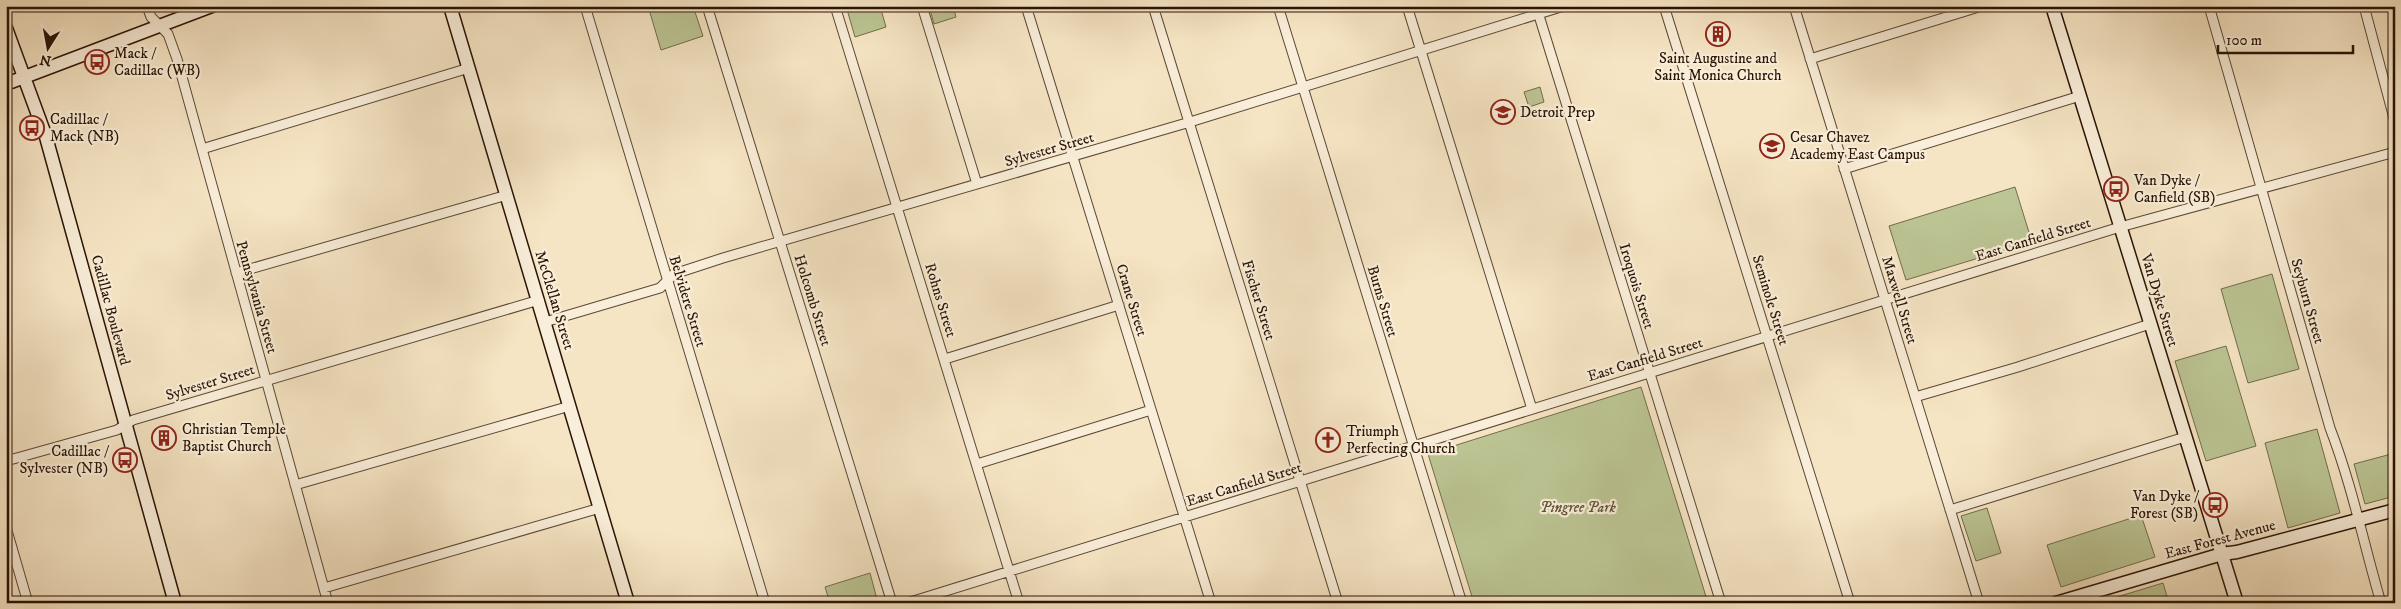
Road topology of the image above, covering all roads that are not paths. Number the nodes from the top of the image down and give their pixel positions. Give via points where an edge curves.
1 (147, 6) edge
2 (212, 6) edge
3 (450, 6) edge
4 (585, 6) edge
5 (707, 6) edge
6 (835, 6) edge
7 (922, 6) edge
8 (1026, 6) edge
9 (1153, 6) edge
10 (1278, 6) edge
11 (1407, 6) edge
12 (1564, 6) edge
13 (1664, 6) edge
14 (1794, 6) edge
15 (1982, 6) edge
16 (2052, 6) edge
17 (2209, 6) edge
18 (2364, 6) edge
19 (1537, 10) edge
20 (160, 26) junction
21 (6, 28) edge
22 (1421, 51) junction
23 (1810, 59) junction
24 (468, 68) junction
25 (26, 77) junction
26 (6, 84) edge
27 (1303, 87) junction
28 (2080, 96) junction
29 (1190, 122) junction
30 (2395, 122) edge
31 (202, 149) junction
32 (2395, 152) edge
33 (1073, 156) junction
34 (1844, 169) junction
35 (977, 184) junction
36 (2261, 188) junction
37 (507, 195) junction
38 (897, 207) junction
39 (2120, 227) junction
40 (780, 241) junction
41 (236, 273) junction
42 (668, 281) junction
43 (1885, 299) junction
44 (539, 300) junction
45 (1119, 306) junction
46 (545, 322) junction
47 (2150, 324) junction
48 (1767, 335) junction
49 (944, 359) junction
50 (1650, 372) junction
51 (266, 380) junction
52 (1915, 397) junction
53 (570, 406) junction
54 (1532, 408) junction
55 (1151, 410) junction
56 (125, 425) junction
57 (2185, 437) junction
58 (1413, 446) junction
59 (6, 461) edge
60 (977, 464) junction
61 (1300, 481) junction
62 (295, 486) junction
63 (600, 508) junction
64 (1950, 510) junction
65 (2395, 510) edge
66 (1184, 517) junction
67 (2357, 520) junction
68 (6, 527) edge
69 (2222, 554) junction
70 (1010, 571) junction
71 (324, 588) junction
72 (28, 603) edge
73 (175, 603) edge
74 (328, 603) edge
75 (628, 603) edge
76 (765, 603) edge
77 (892, 603) edge
78 (908, 603) edge
79 (1020, 603) edge
80 (1211, 603) edge
81 (1338, 603) edge
82 (1462, 603) edge
83 (1721, 603) edge
84 (1850, 603) edge
85 (1979, 603) edge
86 (2056, 603) edge
87 (2237, 603) edge
88 (2381, 603) edge

1 - 20 street, Pennsylvania Street via 151,17
2 - 20 street
3 - 24 street, McClellan Street
4 - 42 street, Belvidere Street
5 - 40 street, Holcomb Street
6 - 38 street, Rohns Street
7 - 35 street
8 - 33 street, Crane Street
9 - 29 street, Fischer Street
10 - 27 street, Burns Street
11 - 22 street
12 - 19 street, Sylvester Street
13 - 48 street, Seminole Street
14 - 23 street, Maxwell Street
15 - 23 street
16 - 28 street, Van Dyke Street
17 - 36 street, Seyburn Street
18 - 30 street
19 - 22 street, Sylvester Street
19 - 50 street, Iroquois Street
20 - 25 street
20 - 31 street, Pennsylvania Street via 168,34 177,59
21 - 25 street, Cadillac Boulevard
22 - 27 street, Sylvester Street
22 - 54 street
23 - 34 street, Maxwell Street
24 - 31 street
24 - 37 street, McClellan Street
25 - 26 street
25 - 56 street, Cadillac Boulevard via 46,137
27 - 29 street, Sylvester Street
27 - 58 street, Burns Street
28 - 34 street
28 - 39 street, Van Dyke Street
29 - 33 street, Sylvester Street
29 - 61 street, Fischer Street
31 - 41 street, Pennsylvania Street
32 - 36 street, East Canfield Street
33 - 35 street, Sylvester Street
33 - 45 street, Crane Street
34 - 43 street, Maxwell Street
35 - 38 street, Sylvester Street
36 - 39 street, East Canfield Street
36 - 67 street, Seyburn Street via 2330,428 2344,464
37 - 41 street
37 - 44 street, McClellan Street
38 - 40 street, Sylvester Street
38 - 49 street, Rohns Street
39 - 43 street, East Canfield Street
39 - 47 street, Van Dyke Street
40 - 42 street, Sylvester Street via 678,273
40 - 77 street, Holcomb Street
41 - 51 street, Pennsylvania Street
42 - 46 street, Sylvester Street via 660,288
42 - 76 street, Belvidere Street
43 - 48 street, East Canfield Street
43 - 52 street, Maxwell Street
44 - 46 street, McClellan Street
44 - 51 street, Sylvester Street
45 - 49 street
45 - 55 street, Crane Street
46 - 53 street, McClellan Street
47 - 52 street
47 - 57 street, Van Dyke Street
48 - 50 street, East Canfield Street
48 - 84 street, Seminole Street
49 - 60 street, Rohns Street
50 - 54 street, East Canfield Street
50 - 83 street, Iroquois Street
51 - 56 street, Sylvester Street via 132,420
51 - 62 street, Pennsylvania Street
52 - 64 street, Maxwell Street
53 - 62 street
53 - 63 street, McClellan Street
54 - 58 street, East Canfield Street
55 - 60 street
55 - 66 street, Crane Street
56 - 59 street, Sylvester Street
56 - 73 street, Cadillac Boulevard
57 - 64 street
57 - 69 street, Van Dyke Street
58 - 61 street, East Canfield Street
58 - 82 street, Burns Street
60 - 70 street, Rohns Street
61 - 66 street, East Canfield Street
61 - 81 street, Fischer Street
62 - 71 street, Pennsylvania Street
63 - 71 street
63 - 75 street, McClellan Street
64 - 85 street, Maxwell Street
65 - 67 street, East Forest Avenue
66 - 70 street, East Canfield Street
66 - 80 street, Crane Street
67 - 69 street, East Forest Avenue
67 - 88 street, Seyburn Street
68 - 72 street
69 - 86 street, East Forest Avenue
69 - 87 street, Van Dyke Street
70 - 78 street, East Canfield Street
70 - 79 street, Rohns Street
71 - 74 street, Pennsylvania Street

